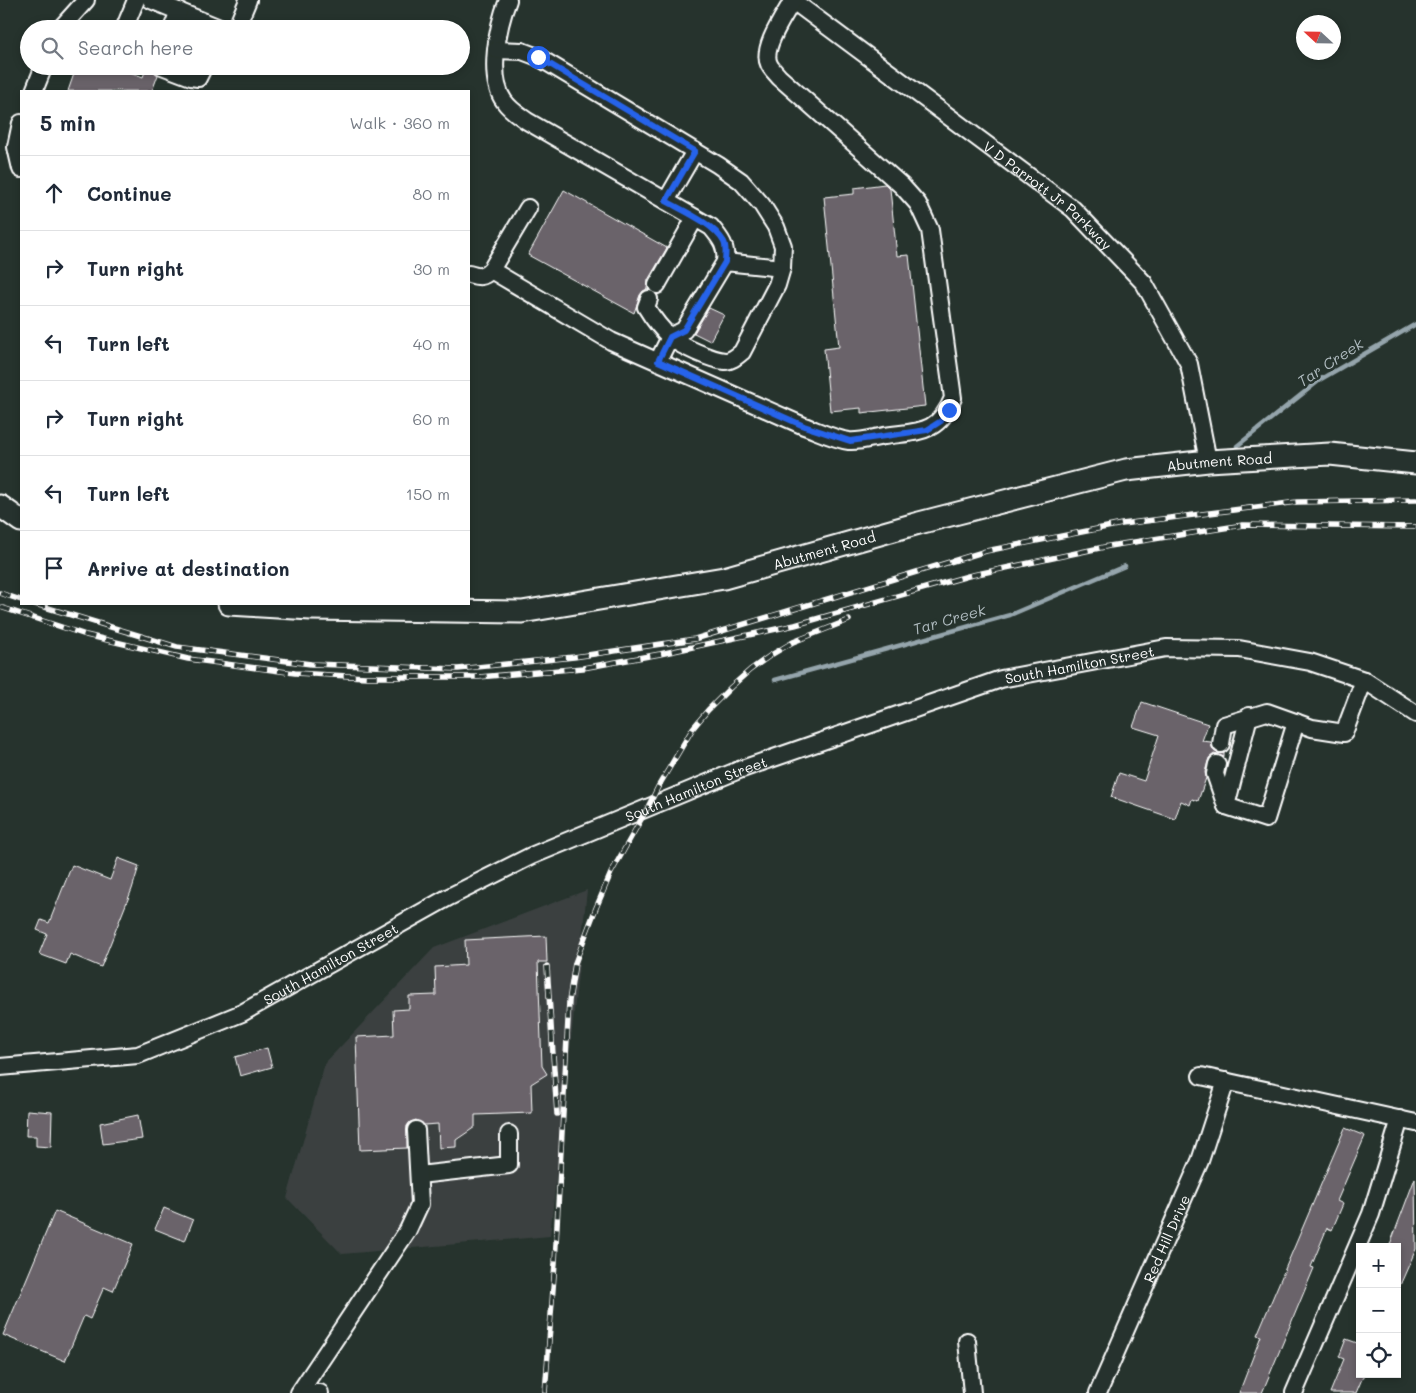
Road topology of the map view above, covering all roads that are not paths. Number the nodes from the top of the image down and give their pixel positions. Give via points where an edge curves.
1 (86, 0) edge
2 (136, 0) edge
3 (151, 0) edge
4 (248, 0) edge
5 (508, 0) edge
6 (793, 0) edge
7 (179, 11) junction
8 (68, 20) edge
9 (128, 20) edge
10 (176, 20) edge
11 (201, 20) edge
12 (240, 20) edge
13 (496, 50) junction
14 (40, 75) edge
15 (184, 75) edge
16 (200, 75) edge
17 (34, 90) edge
18 (20, 128) edge
19 (695, 151) junction
20 (20, 165) edge
21 (666, 201) junction
22 (528, 208) dead end
23 (695, 218) junction
24 (725, 262) junction
25 (782, 268) junction
26 (491, 270) junction
27 (470, 274) edge
28 (657, 285) dead end
29 (649, 299) dead end
30 (670, 337) junction
31 (658, 361) junction
32 (1208, 461) junction
33 (1416, 463) edge
34 (0, 506) edge
35 (20, 520) edge
36 (245, 605) edge
37 (1364, 680) junction
38 (1416, 714) edge
39 (1249, 716) junction
40 (1296, 722) junction
41 (1220, 744) dead end
42 (1217, 764) dead end
43 (1226, 806) junction
44 (0, 1067) edge
45 (1202, 1076) dead end
46 (1226, 1081) junction
47 (1400, 1119) junction
48 (1416, 1123) edge
49 (416, 1130) dead end
50 (509, 1134) dead end
51 (419, 1175) junction
52 (967, 1341) dead end
53 (299, 1393) edge
54 (308, 1393) edge
55 (320, 1393) edge
56 (972, 1393) edge
57 (1098, 1393) edge
58 (1294, 1393) edge

1 - 8 street
2 - 9 street
3 - 7 street
4 - 12 street
5 - 13 street
6 - 31 street via 770,43 769,64 779,77 902,186 918,204 930,230 953,398 949,410 941,421 927,430 850,441 804,426
6 - 32 street, V D Parrott Jr Parkway via 1073,209 1144,283 1189,364
7 - 10 street
7 - 11 street
13 - 19 street via 522,51 538,57
13 - 21 street via 498,87 511,110
14 - 17 street
15 - 16 street via 191,78
18 - 20 street via 16,146
19 - 21 street
19 - 25 street via 741,181 762,205 784,246
21 - 23 street
22 - 26 street
23 - 24 street via 711,227 724,242
23 - 28 street
24 - 25 street
24 - 30 street via 684,330
25 - 30 street via 777,285 742,352 736,357 724,361 713,358
26 - 27 street via 480,277
26 - 31 street via 611,341
29 - 30 street via 648,312
30 - 31 street
32 - 33 main road, Abutment Road via 1330,454
32 - 36 main road, Abutment Road via 1126,470 919,523 724,578 522,612
34 - 35 main road
37 - 38 street, South Hamilton Street
37 - 40 street via 1344,732 1312,728
37 - 44 street, South Hamilton Street via 1310,662 1239,650 1166,648 1001,679 739,770 531,856 449,897 242,1013 138,1055
39 - 40 street via 1267,712
39 - 41 street via 1224,725
39 - 43 street
40 - 43 street via 1266,818
42 - 43 street via 1215,774
45 - 46 street
46 - 47 street
46 - 57 street, Red Hill Drive via 1200,1161
47 - 48 street
47 - 58 street via 1370,1214
49 - 51 street
50 - 51 street via 510,1166
51 - 53 street via 420,1204 408,1230
52 - 56 street
54 - 55 street

